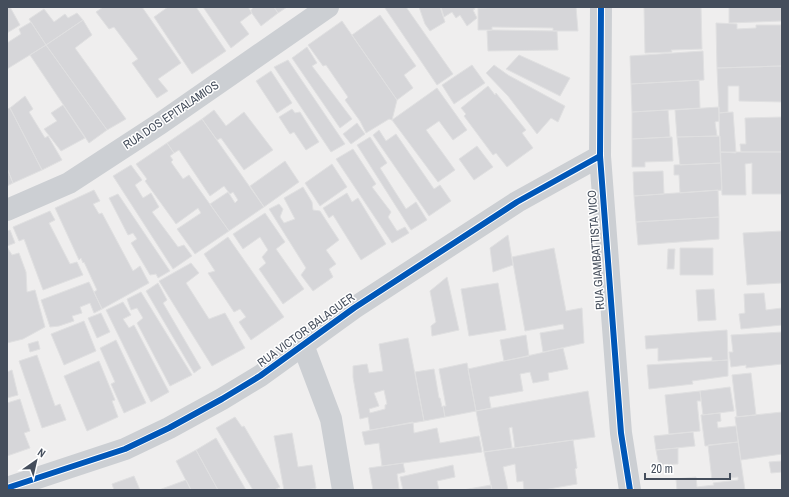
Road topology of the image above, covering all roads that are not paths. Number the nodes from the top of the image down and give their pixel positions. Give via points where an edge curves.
1 (328, 7) edge
2 (600, 7) edge
3 (600, 156) junction
4 (7, 210) edge
5 (303, 345) junction
6 (7, 488) edge
7 (343, 490) edge
8 (630, 490) edge

1 - 4 street, RUA DOS EPITALAMIOS via 162,123 69,183
2 - 3 street, RUA GIAMBATTISTA VICO
3 - 5 street, RUA VICTOR BALAGUER via 517,202 354,308
3 - 8 street, RUA GIAMBATTISTA VICO via 621,433
5 - 6 street, RUA VICTOR BALAGUER via 222,399 125,450
5 - 7 street via 331,418

